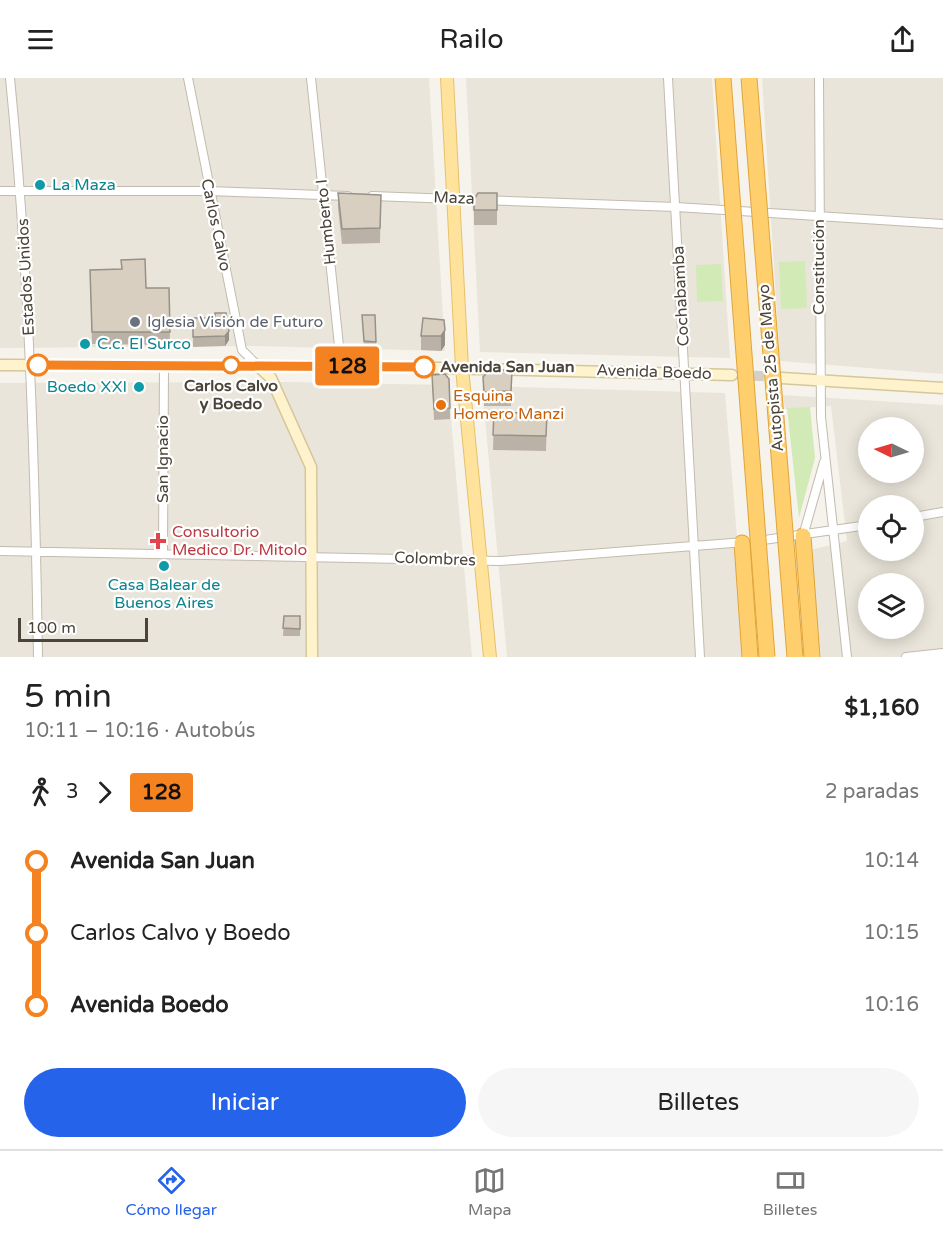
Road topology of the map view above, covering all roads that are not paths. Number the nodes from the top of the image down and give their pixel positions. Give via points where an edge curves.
1 (10, 78) edge
2 (188, 78) edge
3 (311, 78) edge
4 (447, 78) edge
5 (668, 78) edge
6 (723, 78) edge
7 (749, 78) edge
8 (819, 78) edge
9 (0, 191) edge
10 (21, 191) junction
11 (209, 191) junction
12 (324, 195) junction
13 (454, 198) junction
14 (676, 207) junction
15 (819, 217) junction
16 (943, 224) edge
17 (0, 365) edge
18 (30, 365) junction
19 (164, 365) junction
20 (257, 365) junction
21 (341, 366) junction
22 (462, 368) junction
23 (684, 372) junction
24 (732, 375) tunnel mouth
25 (782, 378) tunnel mouth
26 (820, 380) junction
27 (943, 388) edge
28 (825, 457) junction
29 (943, 512) edge
30 (924, 515) edge
31 (858, 527) edge
32 (832, 531) junction
33 (803, 536) junction
34 (742, 543) junction
35 (695, 548) junction
36 (0, 551) edge
37 (36, 551) junction
38 (163, 554) junction
39 (313, 557) junction
40 (480, 561) junction
41 (812, 652) edge
42 (943, 653) edge
43 (38, 657) edge
44 (312, 657) edge
45 (490, 657) edge
46 (700, 657) edge
47 (750, 657) edge
48 (767, 657) edge
49 (795, 657) edge
50 (847, 657) edge
51 (906, 657) edge

1 - 10 street, Estados Unidos
2 - 11 street, Carlos Calvo
3 - 12 street, Humberto I
4 - 13 main road
5 - 14 street, Cochabamba
6 - 48 highway, Autopista 25 de Mayo, bridge
7 - 49 highway, Autopista 25 de Mayo, bridge
8 - 15 street, Constitución
9 - 10 street, Maza
10 - 11 street, Maza
10 - 18 street, Estados Unidos
11 - 12 street, Maza
11 - 20 street, Carlos Calvo via 242,350
12 - 13 street, Maza
12 - 21 street, Humberto I
13 - 14 street, Maza
13 - 22 main road
14 - 15 street, Maza
14 - 23 street, Cochabamba
15 - 16 street, Maza
15 - 26 street, Constitución
17 - 18 main road, Avenida Boedo
18 - 19 main road, Avenida Boedo
18 - 37 street, Estados Unidos
19 - 20 main road, Avenida Boedo
19 - 38 street, San Ignacio
20 - 21 main road, Avenida Boedo
20 - 39 main road via 271,378 311,467
21 - 22 main road, Avenida Boedo
22 - 23 main road, Avenida Boedo
22 - 40 main road
23 - 24 main road, Avenida Boedo
23 - 35 street, Cochabamba
25 - 26 main road
26 - 27 main road
26 - 28 street, Constitución
28 - 32 street, Constitución
28 - 33 street, Constitución
29 - 30 street
31 - 32 street, Colombres
32 - 33 street, Colombres
32 - 50 street, Constitución
33 - 34 street, Colombres
33 - 41 highway
34 - 35 street, Colombres
34 - 47 highway
35 - 40 street, Colombres
35 - 46 street, Cochabamba
36 - 37 street, Colombres
37 - 38 street, Colombres
37 - 43 street, Estados Unidos
38 - 39 street, Colombres
39 - 40 street, Colombres
39 - 44 main road
40 - 45 main road
42 - 51 street

